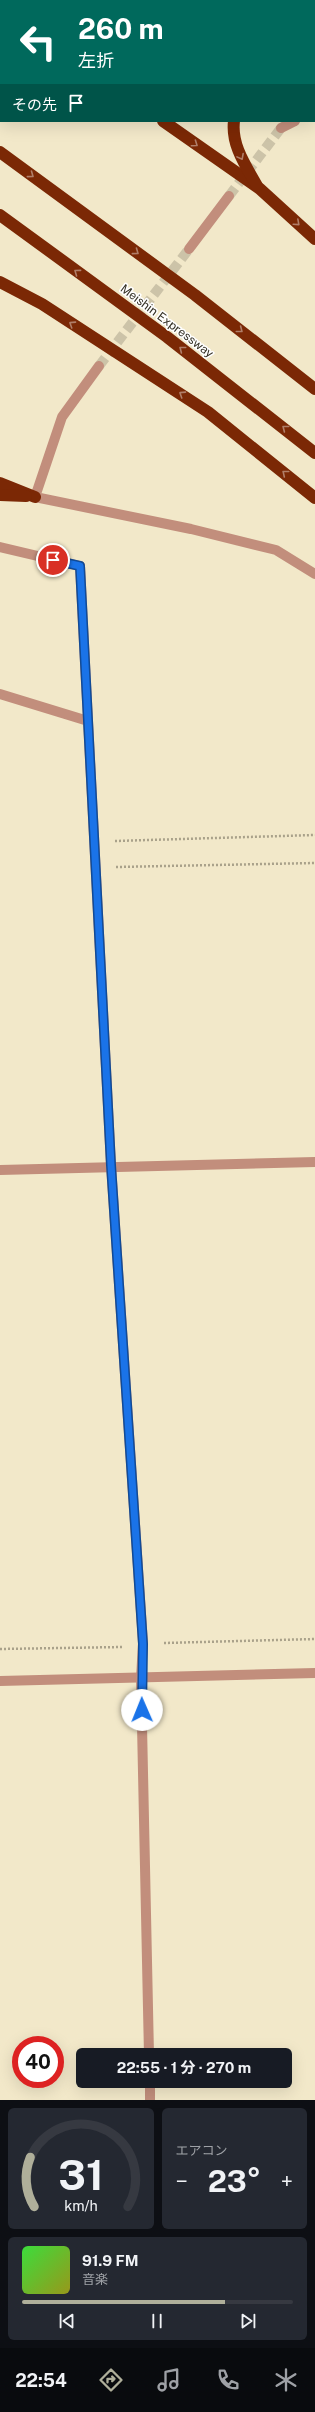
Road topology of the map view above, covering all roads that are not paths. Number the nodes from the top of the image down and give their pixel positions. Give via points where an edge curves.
1 (164, 122) edge
2 (234, 122) edge
3 (293, 122) edge
4 (281, 128) tunnel mouth
5 (0, 152) edge
6 (260, 190) junction
7 (229, 196) tunnel mouth
8 (0, 215) edge
9 (315, 239) edge
10 (189, 249) tunnel mouth
11 (0, 282) edge
12 (99, 366) tunnel mouth
13 (315, 389) edge
14 (315, 453) edge
15 (0, 483) edge
16 (0, 495) edge
17 (35, 496) junction
18 (315, 498) edge
19 (0, 547) edge
20 (315, 574) edge
21 (0, 694) edge
22 (88, 721) junction
23 (315, 1162) edge
24 (111, 1165) junction
25 (0, 1170) edge
26 (315, 1673) edge
27 (141, 1678) junction
28 (0, 1681) edge
29 (150, 2048) edge
30 (150, 2088) edge
31 (150, 2100) edge

1 -> 6 highway
2 -> 6 highway via 233,132 238,152
3 - 4 street
5 -> 13 highway via 195,295
6 -> 9 highway
7 - 10 street
14 -> 8 highway, Meishin Expressway via 167,337
18 -> 11 highway via 208,412 42,304
12 - 17 street via 62,417
15 - 17 highway
16 - 17 highway
17 - 20 street via 276,550
19 - 22 street via 80,566
21 - 22 street
22 - 24 street
23 - 24 street
24 - 25 street
24 - 27 street via 143,1644
26 - 27 street
27 - 28 street
27 - 29 street
30 - 31 street

